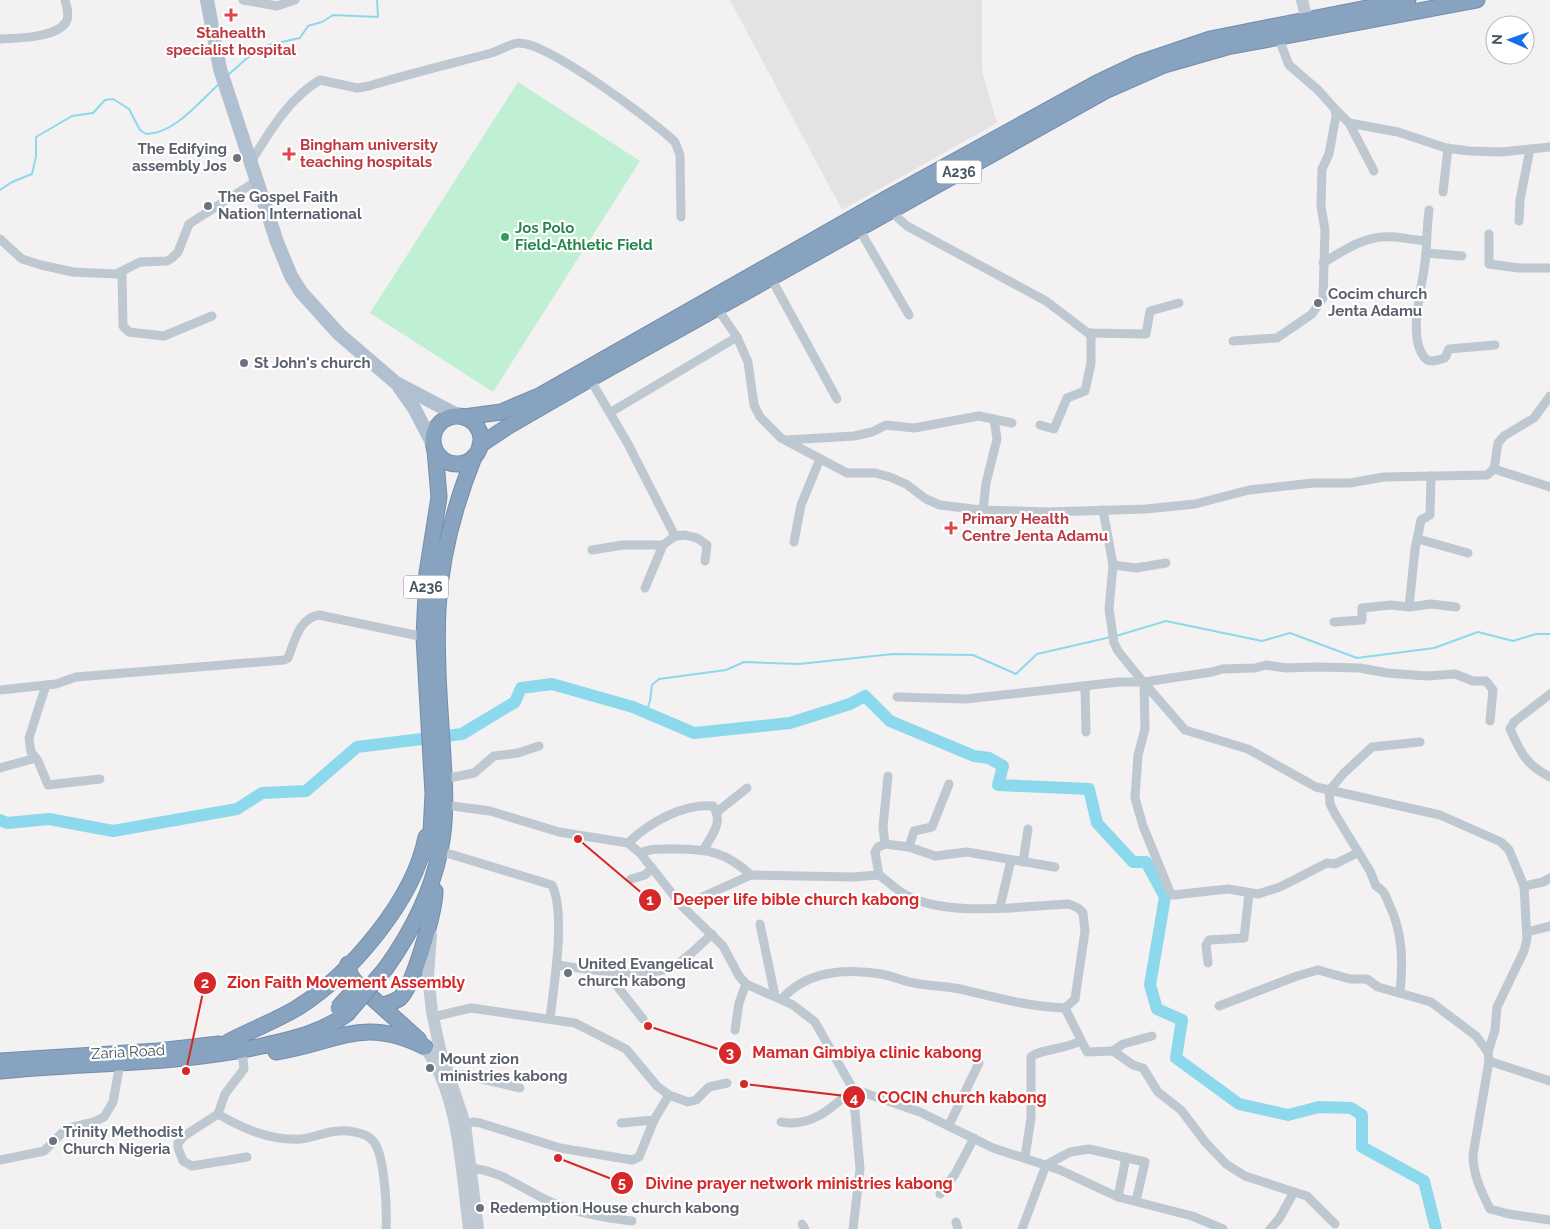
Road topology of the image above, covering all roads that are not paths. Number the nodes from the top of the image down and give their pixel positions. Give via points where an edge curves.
1 (66, 0) edge
2 (207, 0) edge
3 (242, 0) edge
4 (295, 0) edge
5 (1302, 0) edge
6 (1408, 0) edge
7 (1477, 0) edge
8 (1445, 3) edge
9 (1307, 20) junction
10 (1278, 37) junction
11 (0, 39) edge
12 (1335, 109) junction
13 (1349, 123) junction
14 (1550, 147) edge
15 (1448, 148) junction
16 (1530, 149) junction
17 (252, 160) junction
18 (1374, 171) dead end
19 (258, 180) junction
20 (1443, 192) dead end
21 (889, 204) junction
22 (1429, 210) dead end
23 (681, 217) dead end
24 (1519, 221) dead end
25 (859, 229) junction
26 (1490, 234) dead end
27 (0, 240) edge
28 (1426, 241) junction
29 (1426, 253) junction
30 (1462, 256) dead end
31 (1323, 263) junction
32 (1550, 268) edge
33 (122, 272) junction
34 (771, 278) junction
35 (1179, 303) dead end
36 (717, 308) junction
37 (909, 315) dead end
38 (212, 316) dead end
39 (1091, 333) junction
40 (737, 337) junction
41 (1233, 341) dead end
42 (1495, 345) dead end
43 (590, 379) junction
44 (396, 383) junction
45 (1550, 396) edge
46 (837, 399) dead end
47 (610, 412) junction
48 (462, 416) junction
49 (994, 419) junction
50 (1012, 423) dead end
51 (1040, 425) dead end
52 (785, 440) junction
53 (434, 448) junction
54 (477, 451) junction
55 (820, 459) junction
56 (1494, 469) junction
57 (1431, 476) junction
58 (1550, 487) edge
59 (983, 510) junction
60 (1103, 510) junction
61 (676, 536) junction
62 (1418, 539) junction
63 (794, 542) dead end
64 (663, 545) junction
65 (592, 550) dead end
66 (1468, 552) dead end
67 (705, 561) dead end
68 (1166, 564) dead end
69 (1113, 565) junction
70 (645, 588) dead end
71 (1409, 607) junction
72 (1456, 607) dead end
73 (1334, 622) dead end
74 (424, 637) junction
75 (1144, 682) junction
76 (46, 685) junction
77 (1085, 686) junction
78 (0, 690) edge
79 (1550, 694) edge
80 (897, 697) dead end
81 (1490, 721) dead end
82 (435, 725) junction
83 (1086, 732) dead end
84 (1420, 742) dead end
85 (539, 746) dead end
86 (436, 752) junction
87 (36, 758) junction
88 (0, 768) edge
89 (888, 776) dead end
90 (1550, 777) edge
91 (100, 779) dead end
92 (444, 780) junction
93 (949, 784) dead end
94 (747, 788) dead end
95 (1330, 791) junction
96 (433, 794) junction
97 (445, 805) junction
98 (717, 812) junction
99 (1028, 829) dead end
100 (628, 843) junction
101 (885, 844) junction
102 (909, 847) junction
103 (704, 848) junction
104 (440, 851) junction
105 (640, 852) junction
106 (1357, 853) junction
107 (1011, 860) junction
108 (1023, 862) junction
109 (1055, 867) dead end
110 (652, 868) junction
111 (434, 874) junction
112 (879, 874) junction
113 (751, 875) junction
114 (1550, 878) edge
115 (631, 879) dead end
116 (1524, 886) junction
117 (1249, 893) junction
118 (434, 905) junction
119 (682, 906) junction
120 (1000, 907) junction
121 (760, 924) dead end
122 (1550, 926) edge
123 (1527, 932) junction
124 (712, 934) junction
125 (1208, 963) dead end
126 (348, 964) junction
127 (556, 965) junction
128 (382, 966) junction
129 (611, 971) junction
130 (746, 984) junction
131 (1400, 993) junction
132 (779, 997) junction
133 (382, 1006) junction
134 (1219, 1006) dead end
135 (1065, 1008) junction
136 (343, 1011) junction
137 (433, 1017) junction
138 (550, 1018) junction
139 (643, 1019) dead end
140 (735, 1030) dead end
141 (1152, 1036) dead end
142 (1080, 1041) junction
143 (239, 1047) junction
144 (425, 1047) junction
145 (1113, 1050) junction
146 (1488, 1056) junction
147 (0, 1060) edge
148 (979, 1063) dead end
149 (120, 1064) junction
150 (0, 1071) edge
151 (450, 1074) junction
152 (1550, 1081) edge
153 (727, 1082) dead end
154 (520, 1088) dead end
155 (854, 1089) junction
156 (669, 1095) junction
157 (218, 1114) junction
158 (654, 1120) junction
159 (781, 1122) dead end
160 (620, 1123) dead end
161 (465, 1124) junction
162 (949, 1124) junction
163 (974, 1138) junction
164 (247, 1157) dead end
165 (1026, 1157) junction
166 (1126, 1157) junction
167 (0, 1160) edge
168 (1046, 1165) junction
169 (471, 1168) junction
170 (1294, 1192) junction
171 (940, 1194) dead end
172 (1118, 1197) junction
173 (1136, 1201) junction
174 (1550, 1220) edge
175 (632, 1221) dead end
176 (1335, 1224) dead end
177 (386, 1229) edge
178 (469, 1229) edge
179 (478, 1229) edge
180 (853, 1229) edge
181 (1022, 1229) edge
182 (1223, 1229) edge
183 (1270, 1229) edge

1 - 11 street via 68,15 62,26 42,35
2 - 17 main road via 224,83
3 - 4 street via 277,6
5 - 9 street
6 - 9 highway, A236
7 - 8 highway, A236
8 - 10 highway, A236
9 - 21 highway, A236 via 1210,39 1139,63
10 - 12 street via 1289,65
10 - 21 highway, A236 via 1200,54 1139,75
12 - 13 street
12 - 31 street via 1329,154 1322,169
13 - 15 street via 1398,132
13 - 18 street
14 - 16 street
15 - 16 street via 1501,152
15 - 20 street
16 - 24 street
17 - 19 main road
17 - 23 street via 273,126 306,88 320,80 357,88 369,86 490,54 519,43 527,44 555,56 583,74 675,142 680,155
19 - 33 street via 189,224 178,252 172,258 140,262
19 - 44 main road via 284,260 301,292 339,334
21 - 25 highway, A236
21 - 39 street via 907,226 1046,301
21 - 48 highway, A236 via 541,395 501,412
22 - 28 street
25 - 34 highway, A236
25 - 37 street
26 - 32 street via 1489,264
27 - 33 street via 22,259 42,266 91,274
28 - 29 street
28 - 31 street via 1394,236 1369,239
29 - 30 street
29 - 42 street via 1417,320 1418,347 1424,358 1436,361 1445,358 1449,349
31 - 41 street via 1323,298 1312,314 1277,338
33 - 38 street via 124,326 129,332 164,336
34 - 36 highway, A236
34 - 46 street
35 - 39 street via 1150,311 1146,334
36 - 40 street
36 - 43 highway, A236
39 - 51 street via 1091,363 1085,391 1067,398 1054,430
40 - 47 street
40 - 52 street via 748,362 754,405 760,417
43 - 47 street
43 - 54 highway, A236 via 507,427
44 - 48 main road
44 - 53 main road via 414,408
45 - 56 street via 1534,418 1498,443
47 - 61 street
48 - 53 highway, A236 via 440,422 433,436
48 - 54 highway via 480,431
49 - 50 street
49 - 52 street via 979,416 914,428 886,425 854,436
49 - 59 street via 997,439
52 - 55 street
53 - 54 highway, A236 via 441,458 455,464 465,463
53 - 74 highway, A236 via 439,497 427,573
54 - 82 highway, A236 via 453,514 442,564
55 - 59 street via 847,473 890,477 940,505
55 - 63 street via 801,504
56 - 57 street via 1487,475
56 - 58 street
57 - 60 street via 1313,483 1249,490 1167,508
57 - 62 street via 1430,515 1421,520
59 - 60 street
60 - 69 street
61 - 64 street
61 - 67 street via 697,538 707,545
62 - 66 street
62 - 71 street via 1414,549
64 - 65 street via 623,544
64 - 70 street
68 - 69 street via 1136,568
69 - 75 street via 1109,609 1114,643
71 - 72 street via 1431,604
71 - 73 street via 1362,608 1362,620
74 - 76 street via 313,616 301,625 288,658 284,660 76,677
74 - 82 highway, A236
75 - 77 street
75 - 81 street via 1266,665 1360,668 1426,676 1455,674 1473,681 1486,681 1493,690
75 - 95 street via 1185,730 1248,749 1316,787
75 - 117 street via 1145,729 1138,755 1135,798 1142,826 1167,888 1173,895 1228,889
76 - 78 street
76 - 87 street via 29,738 31,752
77 - 80 street via 966,699
77 - 83 street
79 - 90 street via 1514,722 1510,729 1524,758
82 - 86 highway, A236
84 - 95 street via 1372,747 1339,777
85 - 92 street via 494,756 474,773
86 - 92 highway, A236
86 - 96 highway, A236
87 - 88 street
87 - 91 street via 48,785
89 - 101 street via 883,827
92 - 97 highway, A236
93 - 102 street via 932,827 914,831
94 - 98 street
95 - 106 street via 1334,814
95 - 116 street via 1440,815 1501,842 1509,850
96 - 126 highway via 425,843 413,874 392,911
96 - 128 highway, A236 via 432,836 423,880 402,930
97 - 100 street via 490,811 559,832
97 - 104 highway, A236
98 - 100 street via 712,806 696,805 650,826
98 - 103 street via 716,827
99 - 108 street
100 - 105 street
101 - 102 street
101 - 112 street via 875,850
102 - 107 street via 935,856 968,852
103 - 105 street via 656,848
103 - 113 street via 733,861
104 - 111 highway, A236
104 - 127 street via 552,885 556,893 558,924
105 - 110 street
106 - 117 street via 1335,864 1327,863 1280,887 1258,894
106 - 131 street via 1376,886 1384,890 1400,928
107 - 108 street
107 - 120 street
108 - 109 street
110 - 115 street via 645,875
110 - 119 street
111 - 118 highway
111 - 128 highway, A236 via 418,916
112 - 113 street via 852,877
112 - 120 street via 908,896 930,904 960,909
113 - 119 street
114 - 116 street
116 - 123 street
117 - 125 street via 1244,938 1209,940 1206,945
118 - 133 highway via 408,987 400,998
118 - 137 street via 428,975
119 - 124 street
120 - 135 street via 1069,904 1082,914 1085,931 1078,985 1075,999
121 - 132 street
122 - 123 street
123 - 146 street via 1524,951 1497,1007
124 - 129 street via 676,965 663,971
124 - 130 street
126 - 133 highway via 353,980
126 - 143 highway via 321,990
127 - 129 street
127 - 138 street
128 - 136 highway, A236, bridge
129 - 139 street via 617,986
130 - 132 street
130 - 140 street
131 - 134 street via 1367,980 1318,970
131 - 146 street via 1431,1002 1476,1036
132 - 135 street via 802,981 826,974 861,972
132 - 155 street via 815,1022
133 - 144 highway
135 - 142 street
136 - 143 highway, Zaria Road / A236
136 - 143 highway, A236 via 316,1031
137 - 138 street via 471,1008
137 - 151 street
138 - 156 street via 575,1023 626,1048 657,1086
141 - 145 street
142 - 145 street via 1087,1052
142 - 165 street via 1070,1047 1031,1056 1031,1118
143 - 144 highway via 276,1052 368,1030 397,1034
143 - 147 highway, Zaria Road / A236
143 - 149 highway, A236 via 196,1058
143 - 157 street via 244,1069 225,1094
144 - 178 street via 436,1064 456,1128
145 - 170 street via 1133,1066 1143,1068 1158,1092 1181,1110 1226,1164 1245,1176
146 - 152 street
146 - 174 street via 1473,1170 1490,1209
148 - 162 street
149 - 150 highway, A236
149 - 167 street via 113,1102 104,1117 62,1133 44,1151
151 - 154 street
151 - 161 street
153 - 156 street via 709,1087 696,1100 688,1102
155 - 159 street via 809,1121 800,1125
155 - 162 street
155 - 180 street via 860,1169
156 - 158 street
157 - 164 street via 180,1140 178,1148 183,1161 187,1165 200,1166
157 - 177 street via 242,1127 271,1136 299,1139 338,1130 356,1132 369,1138 374,1142 379,1157 386,1193
158 - 160 street
158 - 161 street via 638,1157 632,1160 560,1148 480,1123
161 - 169 street
162 - 163 street
163 - 165 street via 994,1148
163 - 171 street
165 - 168 street
166 - 168 street via 1089,1149 1070,1152
166 - 172 street
166 - 173 street via 1145,1162
168 - 172 street
168 - 181 street
169 - 175 street via 501,1174 564,1207 604,1218
169 - 179 street
170 - 176 street via 1307,1196
170 - 183 street
172 - 173 street
173 - 182 street via 1204,1219

